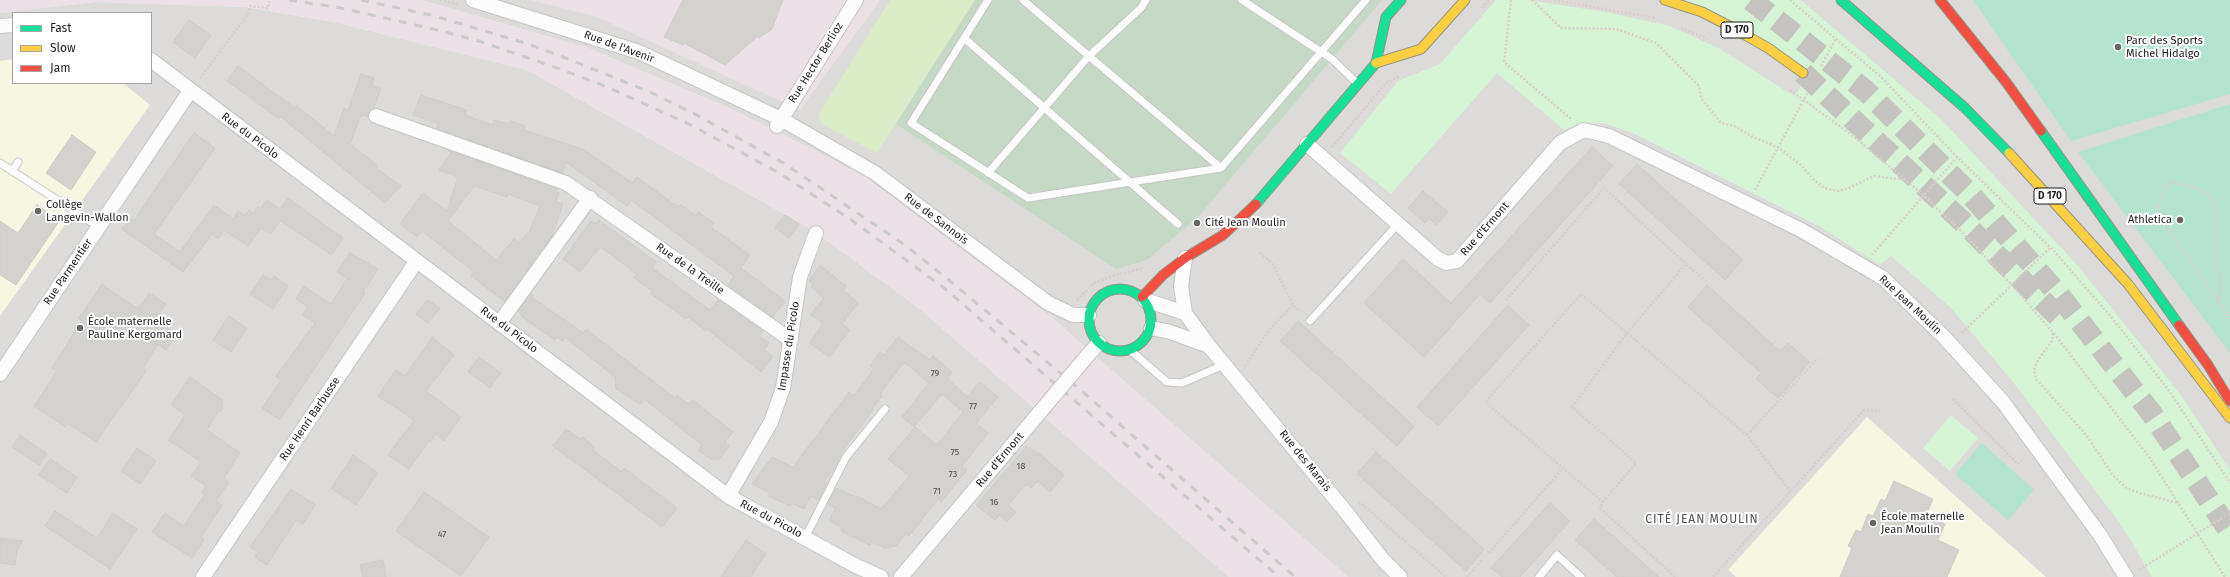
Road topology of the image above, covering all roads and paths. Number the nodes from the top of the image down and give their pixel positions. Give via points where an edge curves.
1 (473, 0) edge
2 (856, 0) edge
3 (988, 0) edge
4 (1023, 0) edge
5 (1146, 0) edge
6 (1242, 0) edge
7 (1366, 0) edge
8 (1401, 0) edge
9 (1465, 0) edge
10 (1489, 0) edge
11 (1511, 0) edge
12 (1532, 0) edge
13 (1554, 0) edge
14 (1665, 0) edge
15 (1790, 0) edge
16 (1841, 0) edge
17 (1940, 0) edge
18 (269, 1) edge
19 (1480, 11) dead end
20 (1662, 19) dead end
21 (12, 25) edge
22 (0, 26) edge
23 (1676, 26) dead end
24 (964, 38) junction
25 (1836, 38) junction
26 (1713, 41) dead end
27 (1321, 52) junction
28 (1089, 56) junction
29 (152, 61) edge
30 (1376, 63) junction
31 (1803, 72) tunnel mouth
32 (1818, 73) dead end
33 (1404, 74) dead end
34 (1358, 84) junction
35 (1811, 86) dead end
36 (1785, 87) dead end
37 (190, 91) junction
38 (1804, 100) junction
39 (1044, 108) junction
40 (376, 116) dead end
41 (779, 123) junction
42 (1584, 130) junction
43 (1307, 144) junction
44 (1778, 148) junction
45 (1957, 157) junction
46 (1322, 158) junction
47 (18, 162) dead end
48 (0, 163) edge
49 (1221, 168) junction
50 (12, 171) junction
51 (988, 173) junction
52 (1906, 180) junction
53 (1130, 182) junction
54 (1923, 195) junction
55 (590, 198) junction
56 (1748, 204) junction
57 (1178, 224) dead end
58 (1398, 224) junction
59 (99, 227) junction
60 (816, 233) dead end
61 (2051, 247) junction
62 (1260, 253) dead end
63 (1185, 258) junction
64 (416, 262) junction
65 (1686, 264) junction
66 (1862, 266) junction
67 (1163, 275) junction
68 (1706, 281) dead end
69 (2012, 285) junction
70 (1144, 298) junction
71 (1506, 300) dead end
72 (2218, 302) junction
73 (1293, 304) junction
74 (1186, 313) junction
75 (1072, 315) junction
76 (1089, 315) junction
77 (2230, 320) edge
78 (1310, 321) joint
79 (500, 322) junction
80 (1151, 328) junction
81 (1627, 333) junction
82 (2053, 333) junction
83 (791, 340) junction
84 (1099, 343) junction
85 (1950, 345) junction
86 (1209, 346) junction
87 (1130, 350) junction
88 (1818, 358) dead end
89 (1226, 364) junction
90 (0, 374) edge
91 (1237, 378) junction
92 (1953, 399) dead end
93 (2230, 401) edge
94 (885, 409) dead end
95 (1880, 412) dead end
96 (2230, 418) edge
97 (1747, 435) junction
98 (2035, 446) junction
99 (1563, 468) junction
100 (2230, 484) edge
101 (1791, 492) junction
102 (728, 496) junction
103 (1603, 502) junction
104 (2180, 503) junction
105 (1346, 512) junction
106 (2230, 513) edge
107 (2199, 534) junction
108 (805, 538) junction
109 (1489, 553) dead end
110 (1482, 560) dead end
111 (2130, 575) edge
112 (203, 577) edge
113 (882, 577) edge
114 (901, 577) edge
115 (1400, 577) edge
116 (1446, 577) edge
117 (1467, 577) edge
118 (1539, 577) edge
119 (1581, 577) edge
120 (1675, 577) edge
121 (1713, 577) edge
122 (2225, 577) edge

1 - 41 street, Rue de l'Avenir via 639,52
2 - 41 street, Rue Hector Berlioz
3 - 24 lane
4 - 28 lane
5 - 28 lane via 1141,8
6 - 27 lane
7 - 27 lane
8 - 30 main road via 1386,18
9 - 30 main road via 1421,49
10 - 19 path
11 - 42 path via 1504,62
12 - 44 path via 1561,28 1616,30 1656,43 1699,86 1701,98 1721,123 1734,126
13 - 20 path
14 - 31 main road, D 170 via 1702,12 1733,28
15 - 25 path
16 - 96 main road, D 170 via 1965,108 2021,164 2128,284
17 - 93 main road, D 170 via 2006,82 2208,365
18 - 37 path via 268,8 250,6 248,14
21 - 22 street
23 - 26 path
24 - 39 lane
24 - 51 lane via 911,123
25 - 32 path
25 - 45 path via 1881,77
27 - 34 lane
27 - 49 lane
28 - 39 lane
28 - 49 lane
29 - 37 street, Rue du Picolo
30 - 34 main road
33 - 46 path via 1386,83
34 - 43 main road
35 - 38 path
36 - 38 path
37 - 59 street, Rue Parmentier
37 - 64 street, Rue du Picolo
38 - 44 path
38 - 52 path via 1852,135
39 - 51 lane
39 - 53 lane
40 - 55 street, Rue de la Treille via 566,182
41 - 75 street, Rue de Sannois via 876,173 1048,303
42 - 56 street, Rue Jean Moulin via 1609,136
42 - 58 street, Rue d'Ermont via 1560,143 1457,260 1447,263 1438,259
43 - 46 street, Rue d'Ermont
43 - 63 main road via 1247,214 1224,235
44 - 52 path via 1802,166 1812,179 1824,188 1844,190 1874,176
44 - 56 path
45 - 54 path
45 - 61 path
46 - 58 street, Rue d'Ermont
47 - 50 lane
48 - 50 lane
49 - 53 lane
50 - 59 lane
51 - 53 lane via 1028,198
52 - 54 path
53 - 57 lane
54 - 66 path
54 - 69 path
55 - 79 street
55 - 83 street, Rue de la Treille
56 - 66 street, Rue Jean Moulin via 1801,230
58 - 78 lane
59 - 90 street, Rue Parmentier
60 - 83 street, Impasse du Picolo via 800,277
61 - 69 path
61 - 100 path via 2112,318 2170,392
62 - 73 path via 1272,263
63 - 67 main road
63 - 74 street, Rue des Marais via 1181,286
64 - 79 street, Rue du Picolo
64 - 112 street, Rue Henri Barbusse
65 - 68 path
65 - 71 path via 1604,188
65 - 81 path
66 - 85 street, Rue Jean Moulin via 1883,278
67 - 70 main road
67 - 75 path via 1154,269 1146,268 1116,274 1094,283 1077,298
69 - 82 path
69 - 85 path
70 - 74 street
70 - 76 main road via 1135,291 1115,288 1098,298
70 - 80 main road via 1150,308
72 - 72 path via 2221,287 2216,253 2217,211 2209,194 2194,187 2168,182 2158,207 2165,224
72 - 77 path
73 - 78 path
73 - 91 path via 1269,330
74 - 86 street, Rue des Marais
75 - 76 street, Rue de Sannois
76 - 84 main road via 1089,325
79 - 102 street, Rue du Picolo
80 - 86 street, Rue des Marais
80 - 87 main road via 1139,345
81 - 97 path
81 - 99 path via 1581,294 1485,402
81 - 103 path via 1572,407 1636,463
82 - 104 path via 2149,457
82 - 104 path via 2052,341 2034,370 2036,379 2086,436 2112,474 2125,487
83 - 102 street, Impasse du Picolo via 783,388 771,422
84 - 87 main road via 1113,350
84 - 114 street, Rue d'Ermont, bridge
85 - 98 street, Rue Jean Moulin via 2003,402
86 - 89 street, Rue des Marais
87 - 89 lane via 1167,382 1182,383
88 - 97 path
89 - 91 street, Rue des Marais
91 - 105 street, Rue des Marais
92 - 98 path via 2018,464
94 - 108 lane via 846,457
95 - 101 path via 1864,410
97 - 101 path
98 - 111 street, Rue Jean Moulin
99 - 103 path
99 - 109 path
101 - 121 path
102 - 108 street, Rue du Picolo
103 - 120 path via 1600,508
104 - 107 path
105 - 115 street, Rue des Marais via 1383,560
105 - 116 path via 1361,503
106 - 107 path
107 - 111 path
107 - 122 path
108 - 113 street, Rue du Picolo
110 - 117 path
118 - 119 lane via 1556,555

